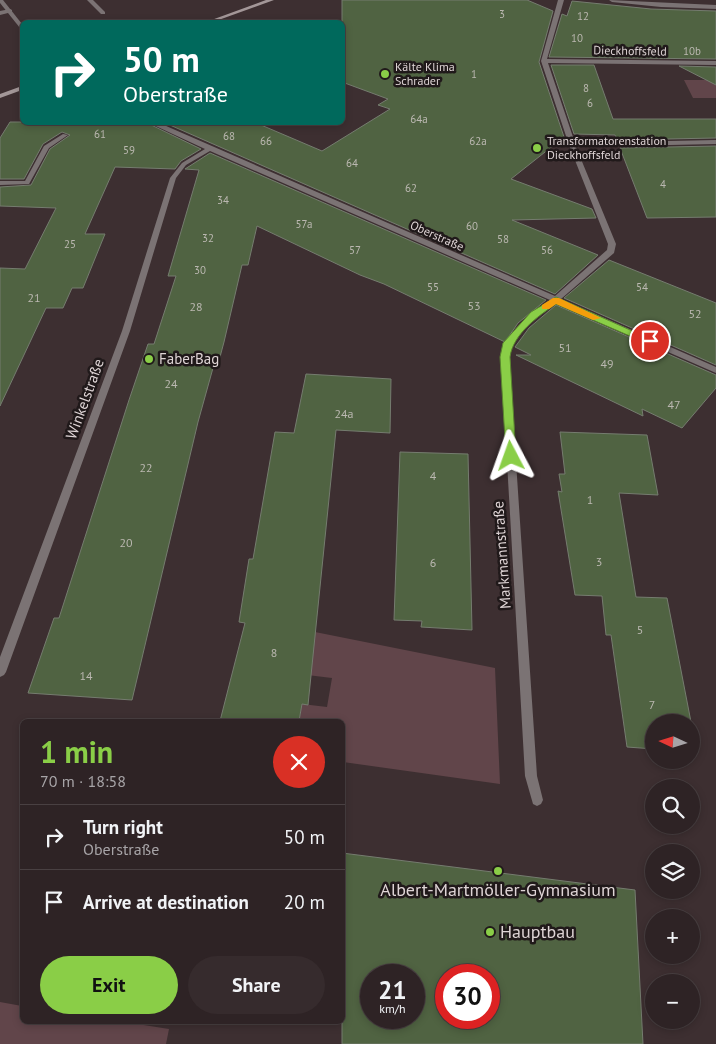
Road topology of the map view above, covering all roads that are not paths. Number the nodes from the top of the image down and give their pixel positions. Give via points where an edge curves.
1 (0, 0) edge
2 (90, 0) edge
3 (271, 0) edge
4 (561, 0) edge
5 (612, 0) edge
6 (716, 7) edge
7 (10, 11) junction
8 (0, 13) edge
9 (103, 13) dead end
10 (215, 20) edge
11 (20, 25) edge
12 (544, 61) junction
13 (716, 63) edge
14 (20, 89) edge
15 (0, 96) edge
16 (156, 125) edge
17 (65, 135) dead end
18 (716, 142) edge
19 (572, 145) junction
20 (210, 150) junction
21 (0, 183) edge
22 (556, 300) junction
23 (716, 370) edge
24 (0, 672) edge
25 (537, 800) dead end

1 - 7 street
2 - 9 street
3 - 10 main road
4 - 12 street
5 - 6 street
7 - 8 street
7 - 11 street
12 - 13 street, Dieckhoffsfeld
12 - 19 street
14 - 15 main road
16 - 20 street, Oberstraße
17 - 21 street via 46,147 27,183
18 - 19 street
19 - 22 street via 612,244 611,251
20 - 22 street, Oberstraße
20 - 24 street, Winkelstraße via 184,164 173,178 126,331
22 - 23 street, Oberstraße
22 - 25 street, Markmannstraße via 534,314 513,335 505,357 531,776

